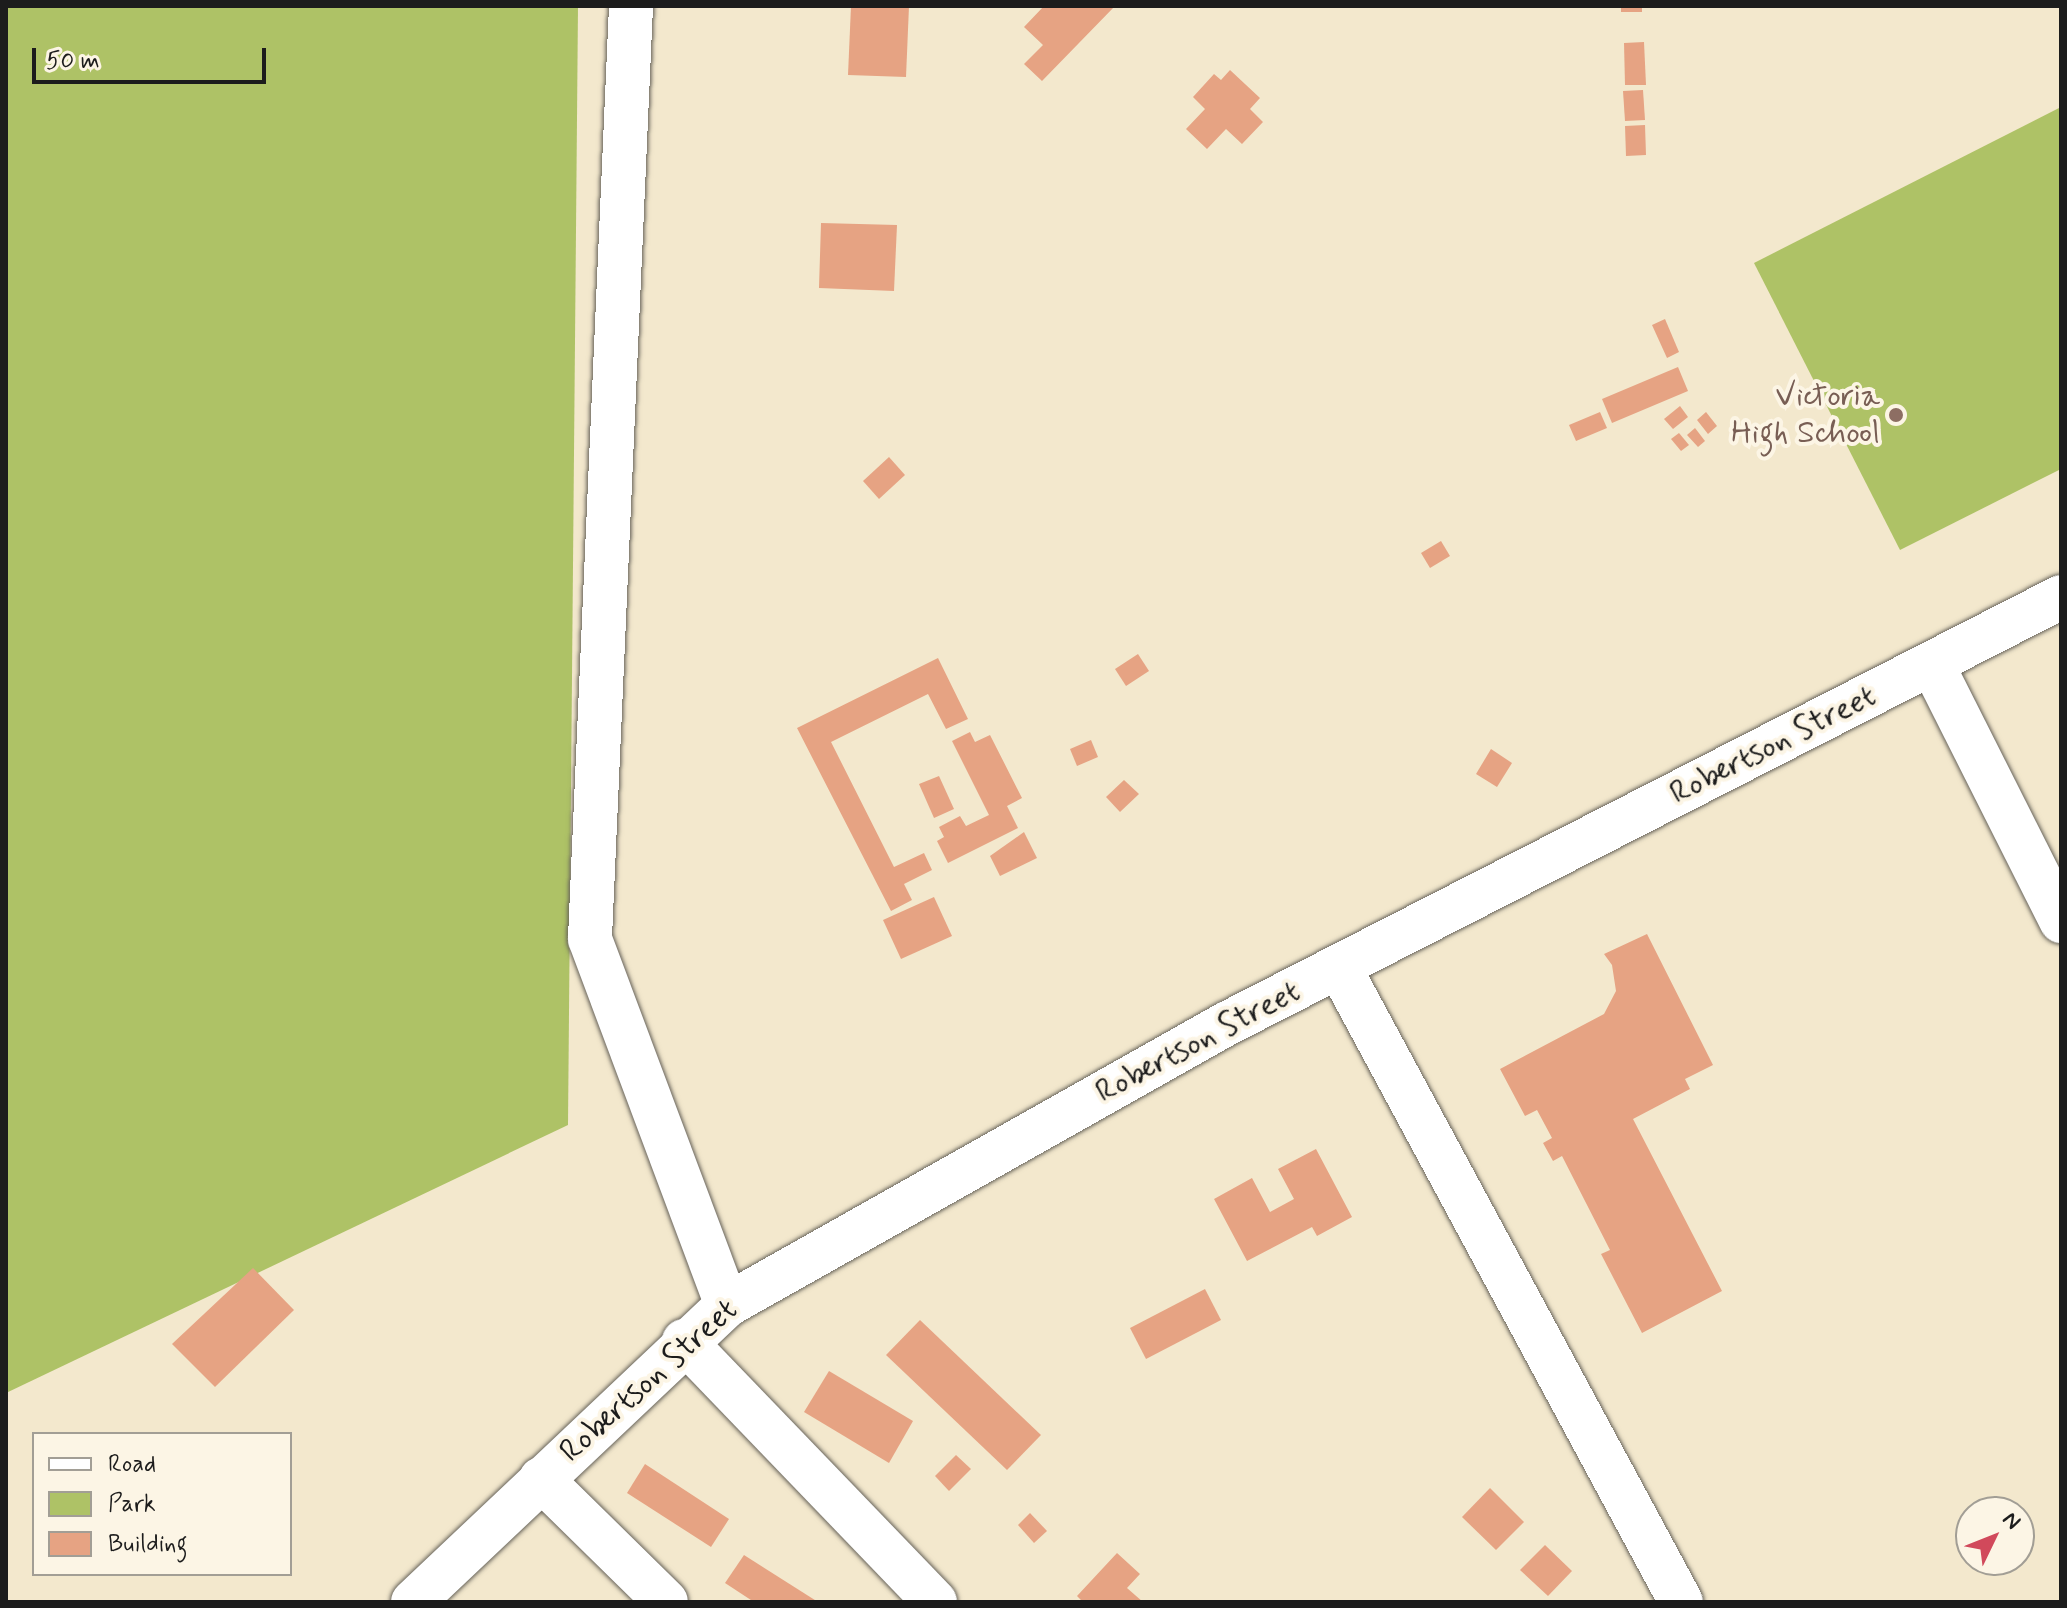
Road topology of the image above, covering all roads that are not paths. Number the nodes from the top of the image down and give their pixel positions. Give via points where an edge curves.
1 (631, 6) edge
2 (2061, 597) edge
3 (1932, 664) junction
4 (2061, 921) edge
5 (1339, 967) junction
6 (727, 1305) junction
7 (684, 1341) junction
8 (541, 1479) junction
9 (413, 1602) edge
10 (666, 1602) edge
11 (935, 1602) edge
12 (1681, 1602) edge

1 - 6 street via 590,939
2 - 3 street, Robertson Street
3 - 4 street
3 - 5 street, Robertson Street
5 - 6 street, Robertson Street via 1226,1024
5 - 12 street
6 - 7 street, Robertson Street
7 - 8 street, Robertson Street
7 - 11 street
8 - 9 street, Robertson Street
8 - 10 street

